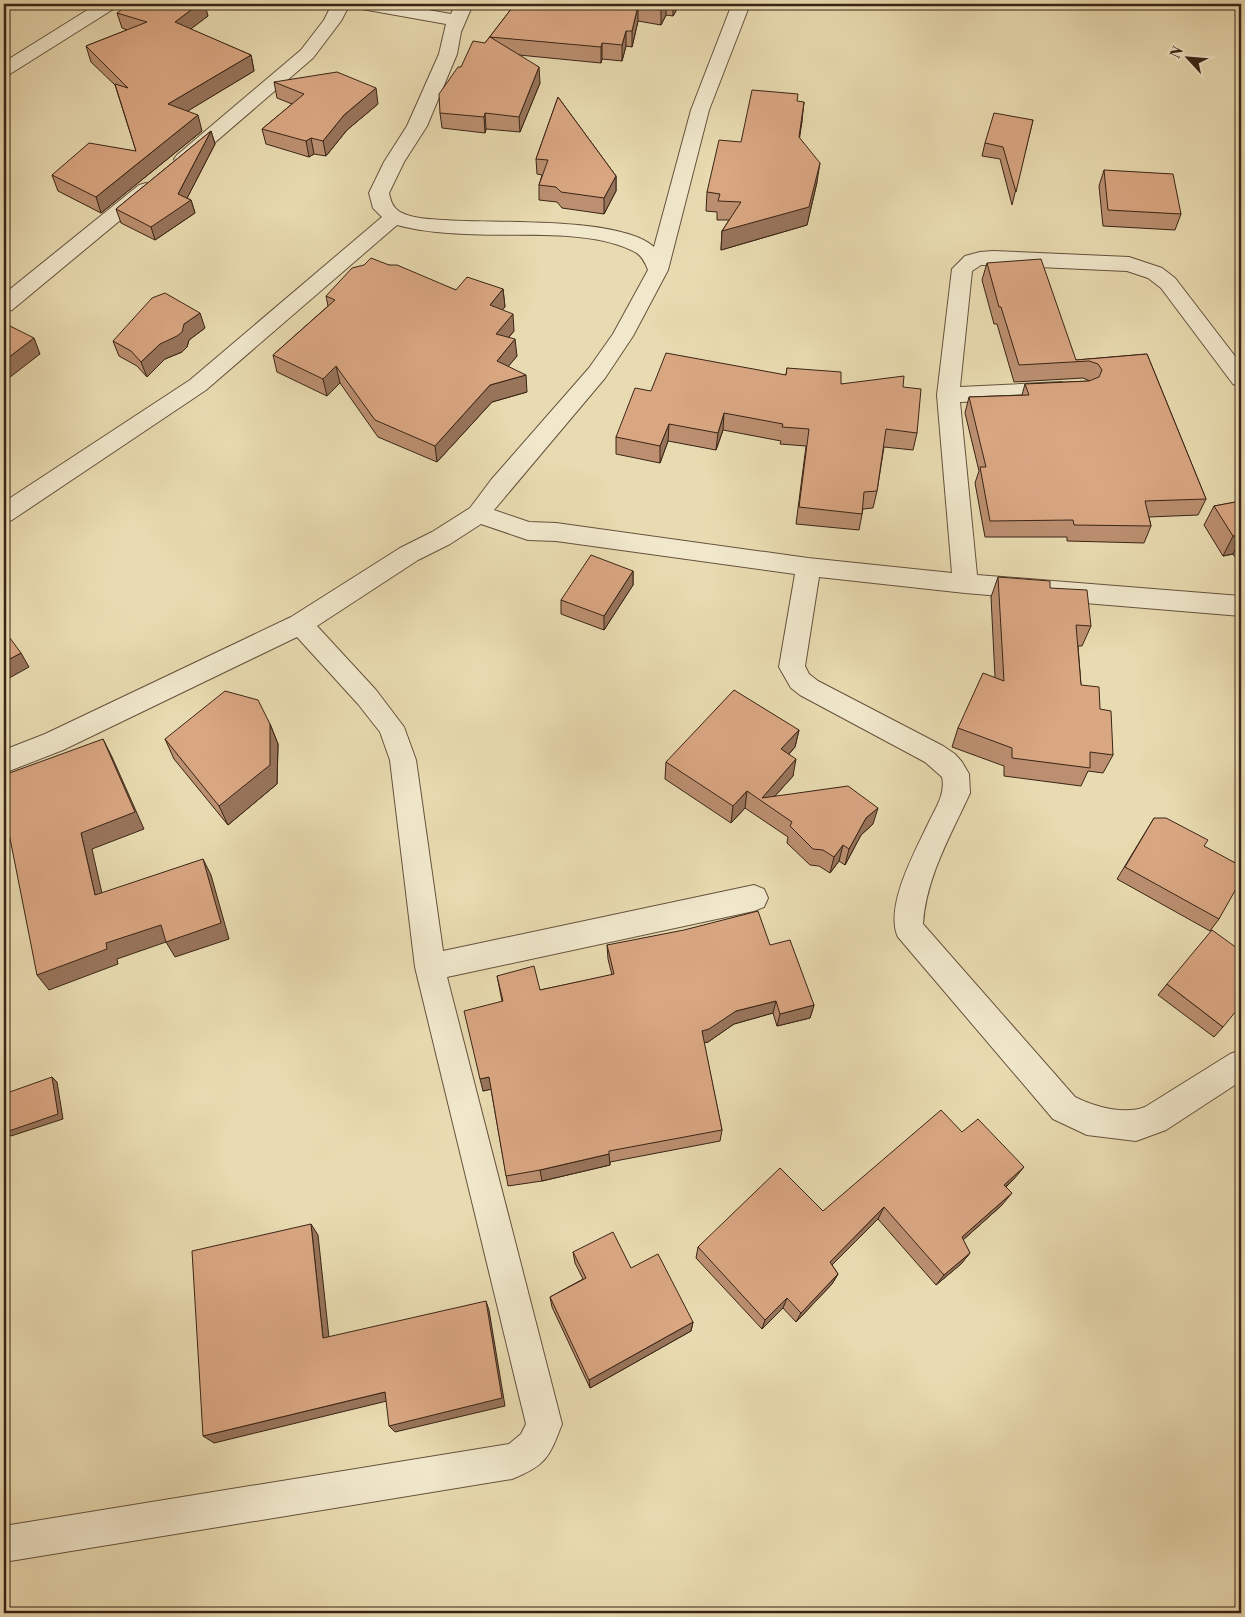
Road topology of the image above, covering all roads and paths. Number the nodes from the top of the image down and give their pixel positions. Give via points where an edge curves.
1 (109, 4) edge
2 (341, 4) edge
3 (362, 4) edge
4 (741, 4) edge
5 (460, 12) edge
6 (4, 70) edge
7 (394, 217) junction
8 (658, 270) junction
9 (4, 305) edge
10 (1241, 379) edge
11 (1083, 388) edge
12 (948, 396) junction
13 (4, 514) edge
14 (478, 514) junction
15 (808, 567) junction
16 (966, 584) junction
17 (1241, 606) edge
18 (300, 624) junction
19 (4, 762) edge
20 (754, 898) dead end
21 (430, 967) junction
22 (1241, 1064) edge
23 (4, 1544) edge

1 - 6 street
2 - 9 street via 308,54
3 - 5 street via 421,13
4 - 8 street via 700,110
5 - 7 street via 448,54 417,126 379,193 383,208
7 - 8 street via 417,224 580,232 616,237 643,248 654,258
7 - 13 street via 198,385
8 - 14 street via 622,336 597,373
10 - 12 street via 1168,283 1155,273 1128,264 978,258 962,269
11 - 12 street
12 - 16 street
14 - 15 street via 528,531 556,532
14 - 18 street
15 - 16 street
15 - 22 street via 792,667 800,681 934,754 955,771 958,781 956,793 915,889 908,913 908,928 1064,1108 1088,1120 1136,1126 1155,1119
16 - 17 street
18 - 19 street via 54,742
18 - 21 street via 391,727 403,760
20 - 21 street
21 - 23 street via 544,1424 528,1455 512,1461

